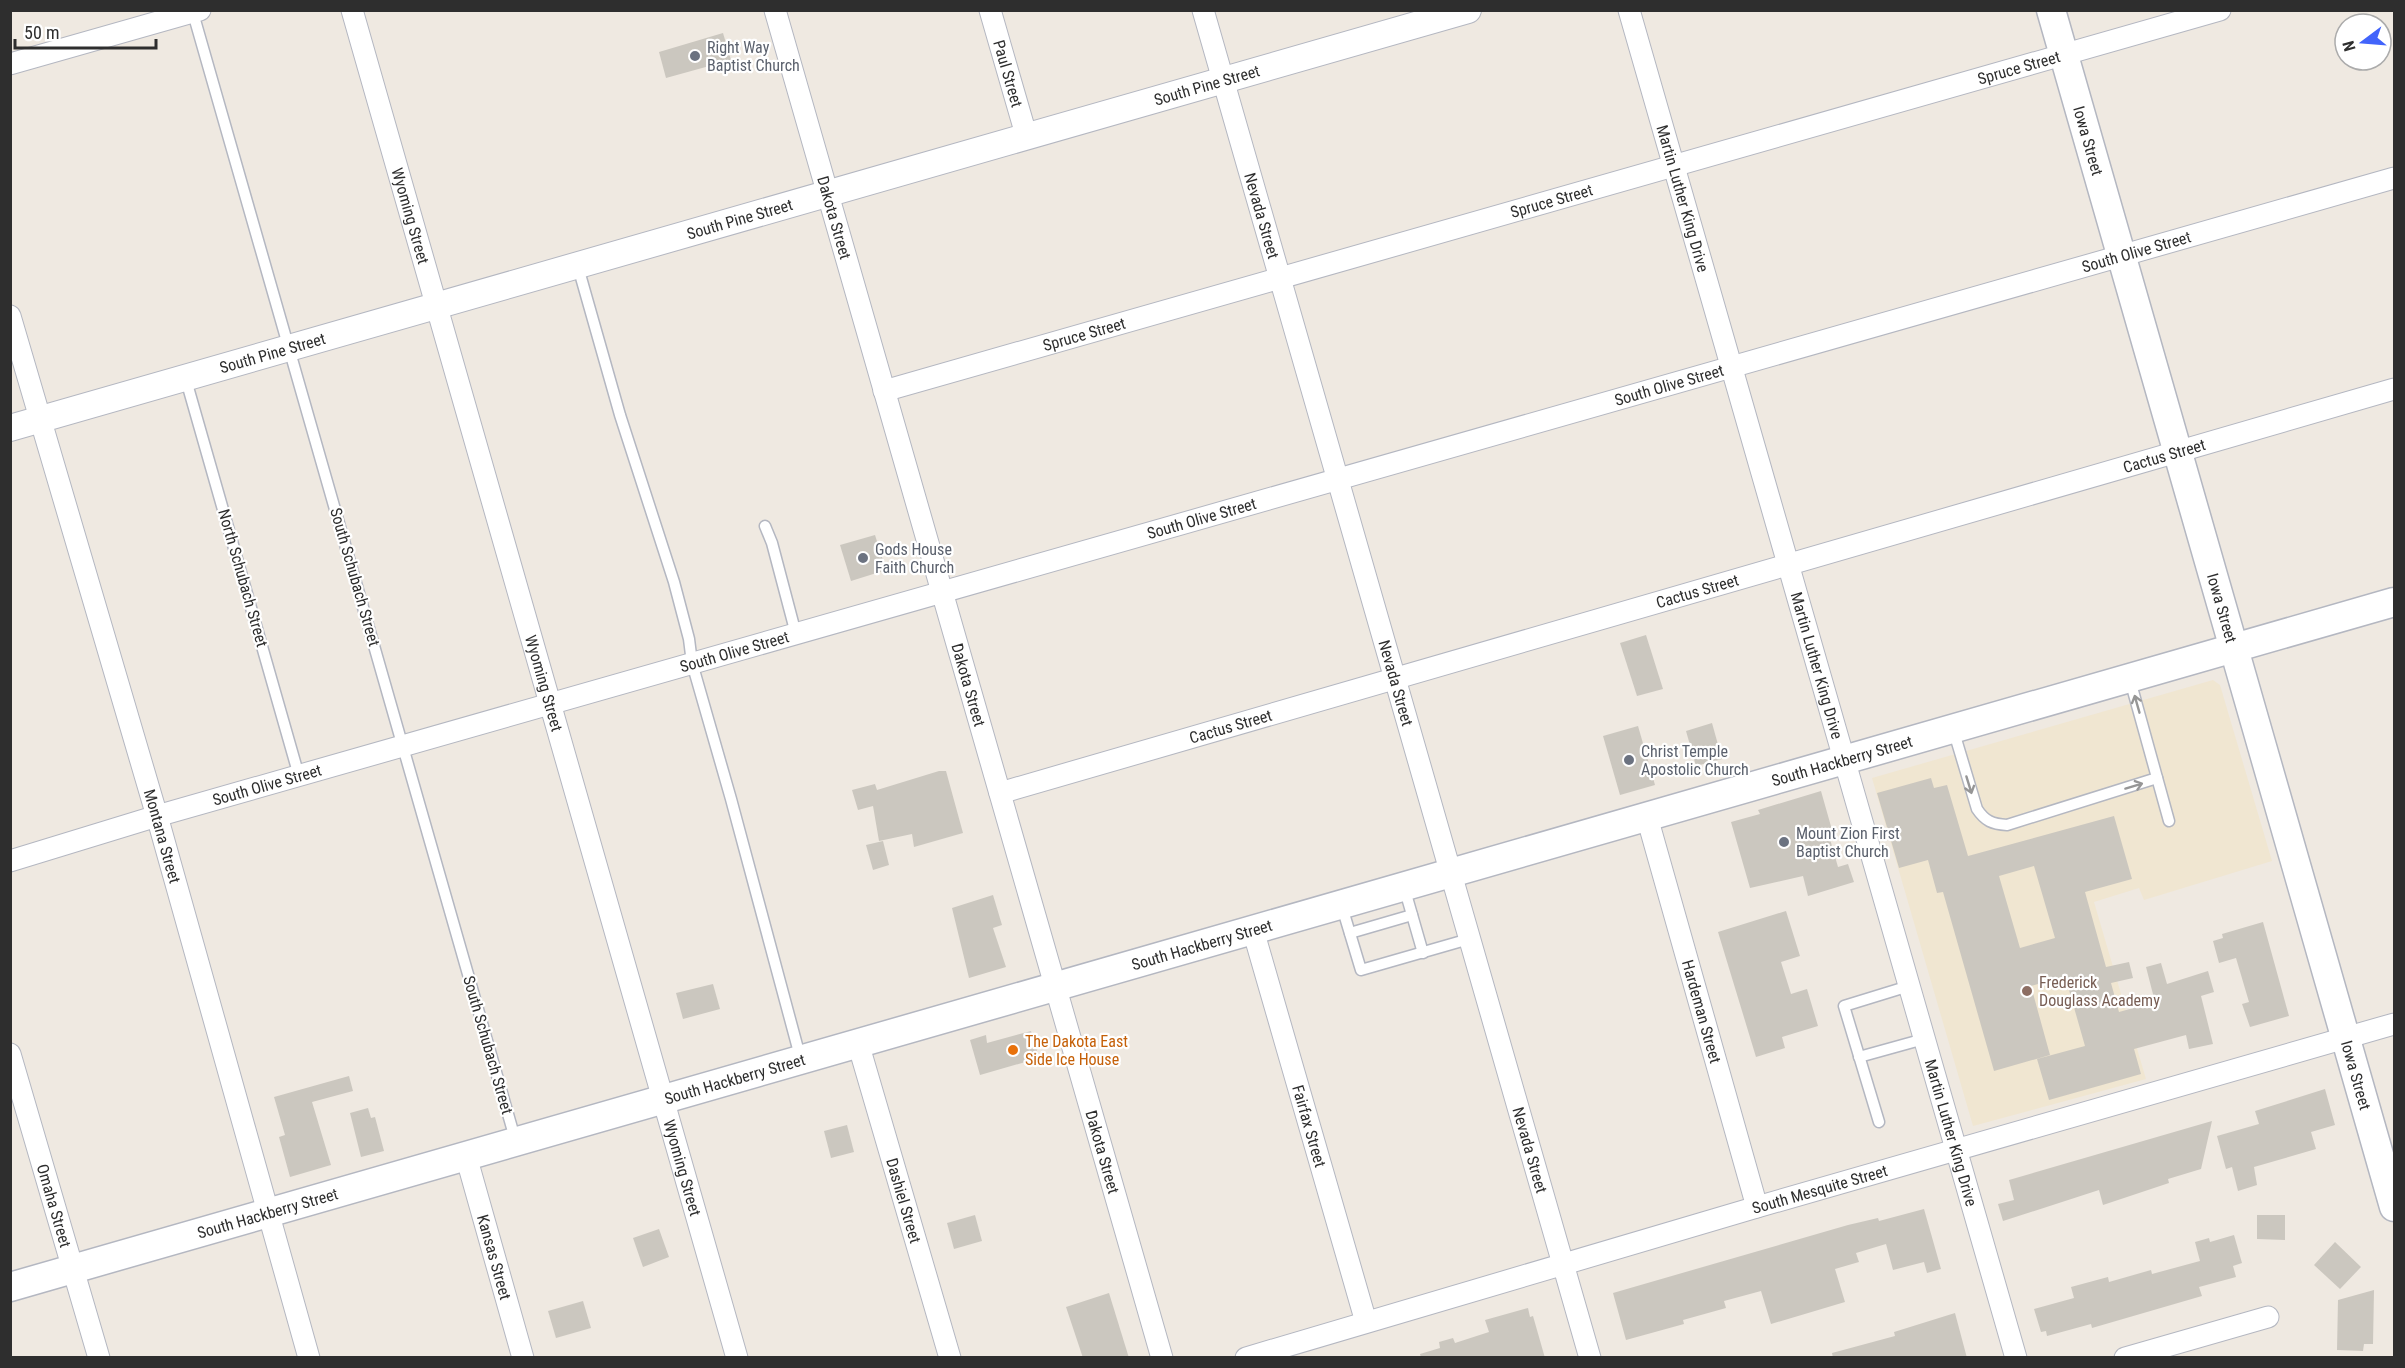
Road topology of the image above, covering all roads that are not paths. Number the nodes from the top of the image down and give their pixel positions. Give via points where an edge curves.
1 (352, 10) edge
2 (775, 10) edge
3 (990, 10) edge
4 (1203, 10) edge
5 (1468, 10) edge
6 (1629, 10) edge
7 (2051, 10) edge
8 (2220, 10) edge
9 (197, 12) edge
10 (1416, 18) edge
11 (2064, 55) junction
12 (10, 64) edge
13 (1223, 81) junction
14 (1027, 138) junction
15 (1673, 166) junction
16 (2394, 178) edge
17 (828, 195) junction
18 (2121, 256) junction
19 (578, 267) junction
20 (1280, 278) junction
21 (437, 308) junction
22 (10, 316) edge
23 (289, 350) junction
24 (1731, 367) junction
25 (186, 380) junction
26 (2394, 389) edge
27 (884, 391) junction
28 (40, 420) junction
29 (10, 428) edge
30 (2178, 452) junction
31 (1338, 480) junction
32 (765, 526) dead end
33 (1788, 566) junction
34 (942, 592) junction
35 (2394, 602) edge
36 (796, 634) junction
37 (2234, 648) junction
38 (692, 663) junction
39 (1395, 678) junction
40 (2130, 678) junction
41 (550, 704) junction
42 (1953, 729) junction
43 (404, 746) junction
44 (1844, 760) junction
45 (299, 776) junction
46 (2157, 778) junction
47 (1000, 793) junction
48 (157, 816) junction
49 (1647, 817) junction
50 (2169, 821) dead end
51 (10, 861) edge
52 (1450, 873) junction
53 (1404, 887) junction
54 (1342, 904) junction
55 (1412, 915) junction
56 (1253, 930) junction
57 (1350, 933) junction
58 (1469, 939) junction
59 (1423, 953) junction
60 (1909, 986) junction
61 (1056, 987) junction
62 (2394, 1024) edge
63 (2346, 1038) junction
64 (1924, 1039) junction
65 (858, 1043) junction
66 (10, 1054) edge
67 (1859, 1057) junction
68 (801, 1060) junction
69 (663, 1100) junction
70 (1879, 1122) dead end
71 (516, 1142) junction
72 (1956, 1149) junction
73 (466, 1156) junction
74 (1757, 1207) junction
75 (2394, 1207) edge
76 (268, 1213) junction
77 (1563, 1265) junction
78 (74, 1269) junction
79 (10, 1287) edge
80 (2268, 1317) dead end
81 (1366, 1322) junction
82 (99, 1358) edge
83 (309, 1358) edge
84 (523, 1358) edge
85 (737, 1358) edge
86 (950, 1358) edge
87 (1162, 1358) edge
88 (1246, 1358) edge
89 (1590, 1358) edge
90 (2016, 1358) edge
91 (2125, 1358) edge

1 - 21 street, Wyoming Street
2 - 17 street, Dakota Street
3 - 14 street, Paul Street
4 - 13 street, Nevada Street
5 - 10 street, South Pine Street
6 - 15 street, Martin Luther King Drive
7 - 11 main road, Iowa Street
8 - 11 street, Spruce Street
9 - 12 street
9 - 23 lane, South Schubach Street
10 - 13 street, South Pine Street
11 - 15 street, Spruce Street
11 - 18 main road, Iowa Street
13 - 14 street, South Pine Street
13 - 20 street, Nevada Street
14 - 17 street, South Pine Street
15 - 20 street, Spruce Street
15 - 24 street, Martin Luther King Drive
16 - 18 street, South Olive Street
17 - 19 street, South Pine Street
17 - 27 street, Dakota Street
18 - 24 street, South Olive Street
18 - 30 main road, Iowa Street
19 - 21 street, South Pine Street
19 - 38 lane via 674,582
20 - 27 street, Spruce Street
20 - 31 street, Nevada Street
21 - 23 street, South Pine Street
21 - 41 street, Wyoming Street
22 - 28 street, Montana Street
23 - 25 street, South Pine Street
23 - 43 lane, South Schubach Street
24 - 31 street, South Olive Street
24 - 33 street, Martin Luther King Drive
25 - 28 street, South Pine Street
25 - 45 lane, North Schubach Street
26 - 30 street, Cactus Street
27 - 34 street, Dakota Street
28 - 29 street, South Pine Street
28 - 48 street, Montana Street
30 - 33 street, Cactus Street
30 - 37 main road, Iowa Street
31 - 34 street, South Olive Street
31 - 39 street, Nevada Street
32 - 36 lane
33 - 39 street, Cactus Street
33 - 44 street, Martin Luther King Drive
34 - 36 street, South Olive Street
34 - 47 street, Dakota Street
35 - 37 main road, South Hackberry Street
36 - 38 street, South Olive Street
37 - 40 main road, South Hackberry Street
37 - 63 main road, Iowa Street
38 - 41 street, South Olive Street
38 - 68 lane
39 - 47 street, Cactus Street
39 - 52 street, Nevada Street
40 - 42 main road, South Hackberry Street
46 -> 40 lane
41 - 43 street, South Olive Street
41 - 69 street, Wyoming Street
42 - 44 main road, South Hackberry Street
42 -> 46 lane via 1977,809 1984,819 1995,824 2007,825
43 - 45 street, South Olive Street
43 - 71 lane, South Schubach Street
44 - 49 main road, South Hackberry Street
44 - 60 street, Martin Luther King Drive
45 - 48 street, South Olive Street
46 - 50 lane
47 - 61 street, Dakota Street
48 - 51 street, South Olive Street
48 - 76 street, Montana Street
49 - 52 main road, South Hackberry Street
49 - 74 street, Hardeman Street
52 - 53 main road, South Hackberry Street
52 - 58 street, Nevada Street
53 - 54 main road, South Hackberry Street
53 - 55 lane
54 - 56 main road, South Hackberry Street
54 - 57 lane
55 - 57 lane
55 - 59 lane
56 - 61 main road, South Hackberry Street
56 - 81 street, Fairfax Street
57 - 59 lane via 1360,970
58 - 59 lane
58 - 77 street, Nevada Street
60 - 64 street, Martin Luther King Drive
60 - 67 lane via 1844,1006
61 - 65 main road, South Hackberry Street
61 - 87 street, Dakota Street
62 - 63 street, South Mesquite Street
63 - 72 street, South Mesquite Street
63 - 75 main road, Iowa Street
64 - 67 lane
64 - 72 street, Martin Luther King Drive
65 - 68 main road, South Hackberry Street
65 - 86 street, Dashiel Street
66 - 78 street, Omaha Street
67 - 70 lane
68 - 69 main road, South Hackberry Street
69 - 71 main road, South Hackberry Street
69 - 85 street, Wyoming Street
71 - 73 main road, South Hackberry Street
72 - 74 street, South Mesquite Street
72 - 90 street, Martin Luther King Drive
73 - 76 main road, South Hackberry Street
73 - 84 street, Kansas Street
74 - 77 street, South Mesquite Street
76 - 78 main road, South Hackberry Street
76 - 83 street, Montana Street
77 - 81 street, South Mesquite Street
77 - 89 street, Nevada Street
78 - 79 main road, South Hackberry Street
78 - 82 street, Omaha Street
80 - 91 street
81 - 88 street, South Mesquite Street

